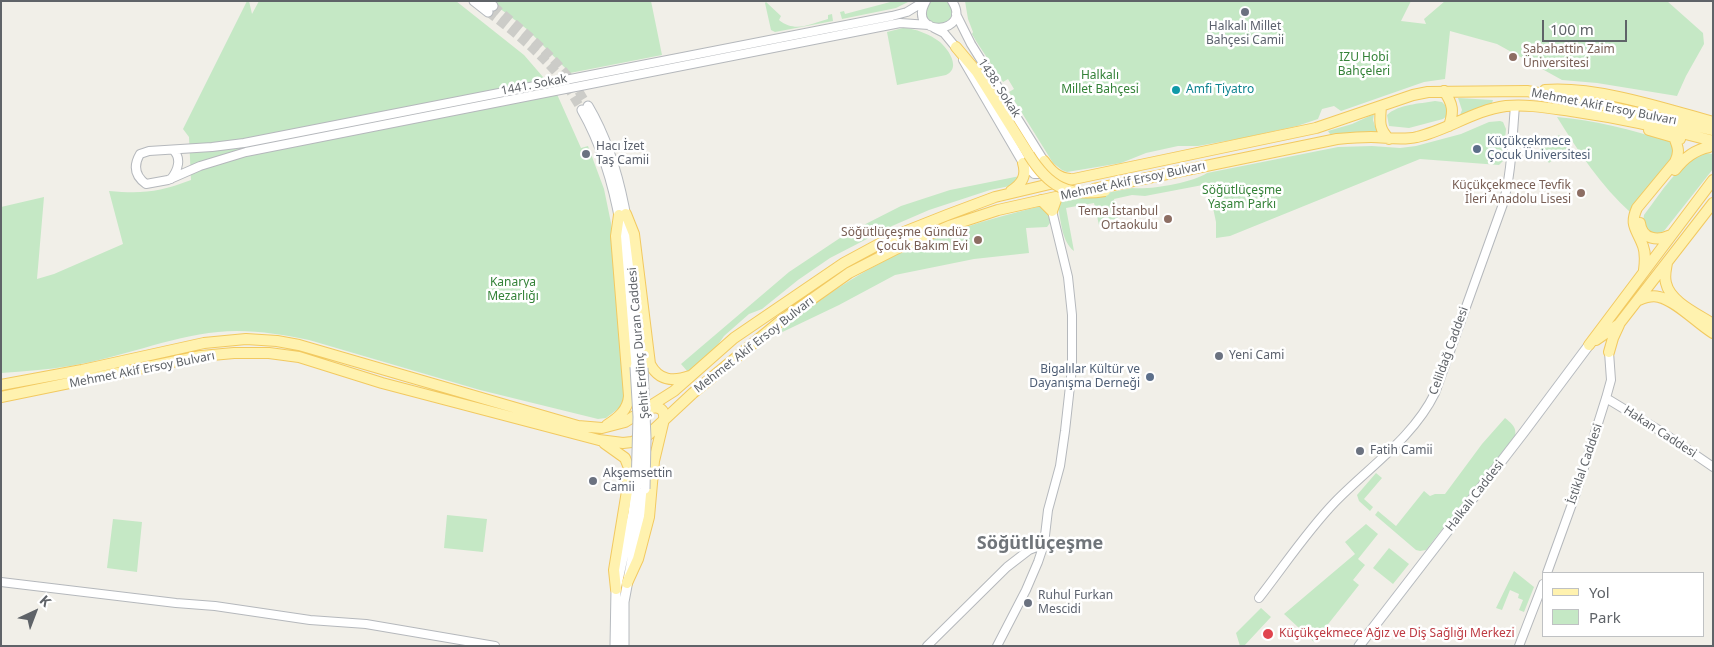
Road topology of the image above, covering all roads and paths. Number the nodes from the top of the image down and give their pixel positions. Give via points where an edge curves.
1 (474, 1) edge
2 (925, 1) edge
3 (955, 6) edge
4 (489, 7) tunnel mouth
5 (932, 27) junction
6 (765, 40) junction
7 (956, 47) joint
8 (767, 50) junction
9 (1444, 91) junction
10 (1527, 91) junction
11 (1381, 106) junction
12 (1515, 106) junction
13 (585, 108) tunnel mouth
14 (1713, 116) edge
15 (1693, 117) junction
16 (1627, 120) junction
17 (1713, 122) edge
18 (1449, 126) junction
19 (1713, 130) edge
20 (1674, 137) junction
21 (1390, 139) junction
22 (1712, 145) edge
23 (173, 150) junction
24 (1026, 159) junction
25 (1044, 161) junction
26 (1227, 161) junction
27 (171, 179) junction
28 (1074, 179) junction
29 (1713, 180) edge
30 (1004, 195) junction
31 (1057, 196) junction
32 (1040, 200) junction
33 (1713, 203) edge
34 (1052, 211) junction
35 (623, 215) junction
36 (1671, 235) junction
37 (1667, 261) junction
38 (1644, 272) junction
39 (1639, 300) junction
40 (1615, 310) junction
41 (1619, 324) junction
42 (1713, 324) edge
43 (1713, 333) edge
44 (1592, 343) junction
45 (1608, 343) junction
46 (693, 375) junction
47 (1, 385) edge
48 (1, 398) edge
49 (1606, 398) junction
50 (651, 408) junction
51 (664, 420) junction
52 (617, 421) junction
53 (599, 440) junction
54 (623, 443) junction
55 (628, 464) junction
56 (1713, 467) edge
57 (641, 488) junction
58 (1044, 544) junction
59 (1547, 572) edge
60 (1, 582) edge
61 (627, 583) junction
62 (1542, 587) edge
63 (616, 589) junction
64 (1259, 598) dead end
65 (495, 646) edge
66 (615, 646) edge
67 (624, 646) edge
68 (927, 646) edge
69 (997, 646) edge
70 (1359, 646) edge
71 (1520, 646) edge

1 - 4 main road
2 - 5 street via 923,16
2 - 6 street, 1441. Sokak via 907,12 892,16
3 - 5 street via 950,24 940,29
3 - 25 street, 1438. Sokak via 971,44
5 - 7 street via 944,33
5 - 8 street, 1441. Sokak via 900,23
6 - 8 street
6 - 23 street, 1441. Sokak via 244,143
7 - 24 main road via 981,78
8 - 27 street, 1441. Sokak via 246,152 208,163
9 - 10 main road, Mehmet Akif Ersoy Bulvarı
9 - 11 main road, Mehmet Akif Ersoy Bulvarı via 1413,95
9 - 18 main road via 1452,102
10 - 15 main road via 1558,89 1600,94
10 - 19 main road, Mehmet Akif Ersoy Bulvarı via 1594,102
11 - 21 main road via 1382,132
11 - 28 main road, Mehmet Akif Ersoy Bulvarı via 1316,128
12 - 16 main road, Mehmet Akif Ersoy Bulvarı via 1536,106
12 - 18 main road, Mehmet Akif Ersoy Bulvarı via 1488,109
12 - 64 street, Celildağ Caddesi via 1510,168 1503,204 1427,408 1326,512
13 - 35 main road, Şehit Erdinç Duran Caddesi via 605,138
14 - 15 main road
15 - 17 main road
16 - 20 main road
16 - 22 main road, Mehmet Akif Ersoy Bulvarı via 1663,127
18 - 21 main road, Mehmet Akif Ersoy Bulvarı via 1415,138
20 - 22 main road
20 - 38 main road via 1678,146 1675,162 1634,215 1634,229 1646,257
21 - 26 main road, Mehmet Akif Ersoy Bulvarı via 1337,139
22 - 36 main road via 1688,156 1642,211 1640,229 1645,235 1662,239
23 - 27 street via 178,156 178,164
23 - 27 street, 1441. Sokak via 140,154 135,170 146,184
24 - 25 street via 1031,172 1037,175 1044,169
24 - 26 main road, bridge via 1059,187 1082,194 1186,176
24 - 30 main road via 1022,182
25 - 28 main road via 1059,176
26 - 31 main road, Mehmet Akif Ersoy Bulvarı
28 - 30 main road, Mehmet Akif Ersoy Bulvarı
29 - 36 main road, Halkalı Caddesi
30 - 46 main road, Mehmet Akif Ersoy Bulvarı via 894,236 844,263 734,338
31 - 32 main road, Mehmet Akif Ersoy Bulvarı
31 - 34 main road
32 - 34 main road
32 - 51 main road, Mehmet Akif Ersoy Bulvarı via 949,226 850,273 778,324
33 - 37 main road, Halkalı Caddesi
34 - 58 street via 1068,277 1072,368 1060,466 1048,510
35 - 46 main road via 634,234 650,364 668,380
35 - 52 main road via 616,236 629,396
35 - 57 main road, Şehit Erdinç Duran Caddesi, bridge via 639,367
36 - 38 main road, Halkalı Caddesi
37 - 39 main road, Halkalı Caddesi
37 - 42 main road via 1665,281 1668,290
38 - 40 main road, Halkalı Caddesi
39 - 41 main road, Halkalı Caddesi
39 - 43 main road via 1649,296 1660,297
40 - 44 main road, Halkalı Caddesi
40 - 45 main road
41 - 45 main road, Halkalı Caddesi
41 - 45 main road
44 - 45 main road, Halkalı Caddesi
44 - 70 main road, Halkalı Caddesi
45 - 49 street, İstiklal Caddesi via 1611,380
46 - 50 main road, Mehmet Akif Ersoy Bulvarı
47 - 52 main road, Mehmet Akif Ersoy Bulvarı via 204,343 246,339 299,345 578,426 602,428
48 - 53 main road, Mehmet Akif Ersoy Bulvarı via 201,356 269,353 299,357 382,383
49 - 56 street, Hakan Caddesi
49 - 59 street, İstiklal Caddesi
50 - 51 main road via 662,409
50 - 52 main road, Mehmet Akif Ersoy Bulvarı via 625,422
51 - 54 main road, Mehmet Akif Ersoy Bulvarı via 648,435
51 - 61 main road via 654,461 649,517 638,559
52 - 54 main road via 619,438
53 - 54 main road, Mehmet Akif Ersoy Bulvarı
53 - 55 main road via 620,453
54 - 55 main road
55 - 63 main road via 630,473 614,570
57 - 61 main road, Şehit Erdinç Duran Caddesi
57 - 63 main road, Şehit Erdinç Duran Caddesi
58 - 68 street via 1029,550 1007,567
58 - 69 street via 1026,590
60 - 65 street via 366,624
61 - 67 main road, Şehit Erdinç Duran Caddesi
62 - 71 street
63 - 66 main road, Şehit Erdinç Duran Caddesi

